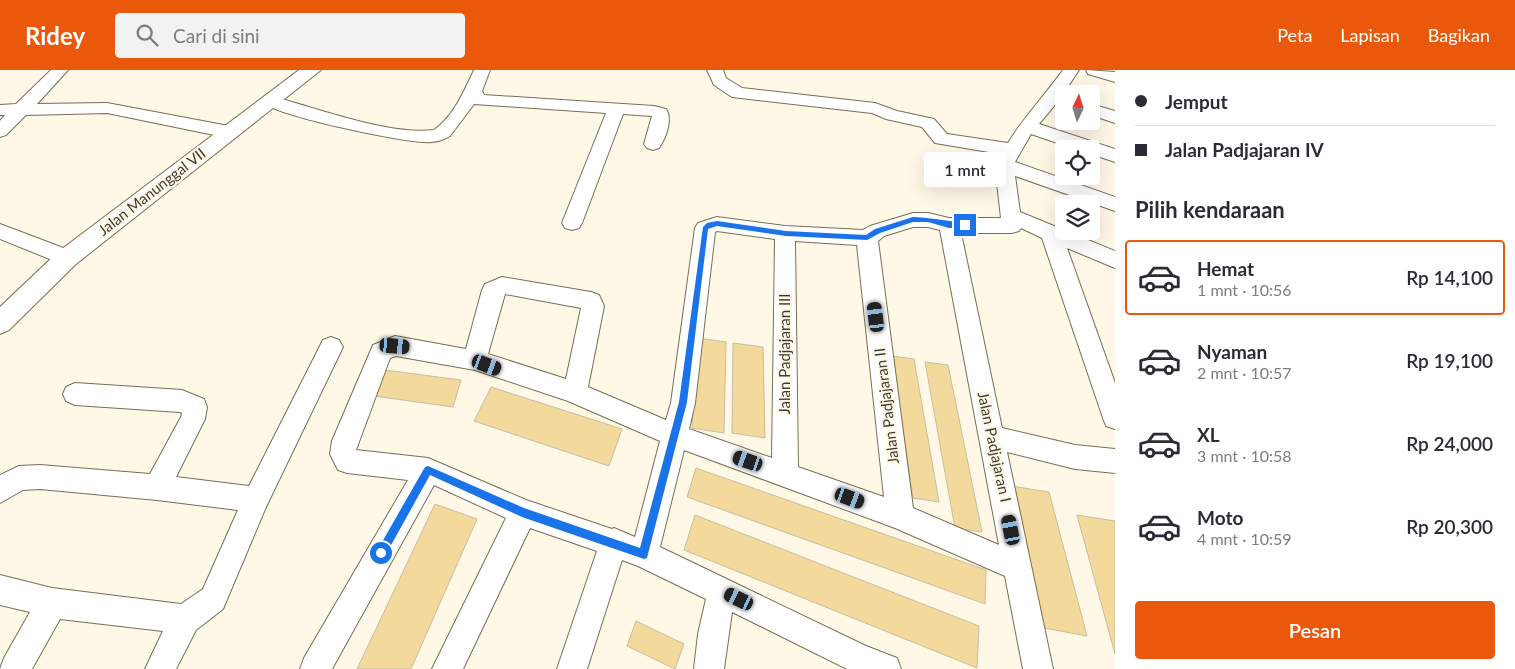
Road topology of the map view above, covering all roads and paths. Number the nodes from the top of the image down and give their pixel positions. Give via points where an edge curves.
1 (60, 70) edge
2 (311, 70) edge
3 (482, 70) edge
4 (715, 70) edge
5 (1071, 70) edge
6 (1094, 70) edge
7 (1115, 77) edge
8 (1064, 85) edge
9 (473, 94) junction
10 (270, 101) junction
11 (1055, 101) edge
12 (616, 109) junction
13 (0, 110) edge
14 (18, 111) junction
15 (1100, 112) edge
16 (1115, 117) edge
17 (1027, 126) junction
18 (0, 131) edge
19 (229, 132) junction
20 (653, 144) dead end
21 (1115, 156) edge
22 (1007, 158) junction
23 (1115, 204) edge
24 (1011, 221) junction
25 (572, 223) dead end
26 (949, 225) junction
27 (0, 231) edge
28 (786, 233) junction
29 (1051, 233) junction
30 (867, 238) junction
31 (67, 258) junction
32 (1115, 260) edge
33 (0, 323) edge
34 (332, 347) dead end
35 (475, 360) junction
36 (75, 394) dead end
37 (576, 394) junction
38 (1115, 418) edge
39 (674, 436) junction
40 (992, 437) junction
41 (1115, 461) edge
42 (428, 470) junction
43 (785, 474) junction
44 (157, 487) junction
45 (0, 490) edge
46 (256, 500) junction
47 (522, 512) junction
48 (900, 516) junction
49 (614, 542) junction
50 (644, 554) junction
51 (1018, 567) junction
52 (0, 590) edge
53 (722, 591) junction
54 (52, 603) junction
55 (185, 618) junction
56 (15, 669) edge
57 (160, 669) edge
58 (315, 669) edge
59 (447, 669) edge
60 (572, 669) edge
61 (709, 669) edge
62 (886, 669) edge
63 (1038, 669) edge

1 - 14 street
2 - 10 street, Jalan Manunggal VII
3 - 9 street
4 - 22 street via 723,86 738,93 875,108 928,123 942,139
5 - 8 street
6 - 7 street
9 - 10 street via 444,132 433,137 374,129
9 - 12 street via 483,101
10 - 19 street, Jalan Manunggal VII
11 - 17 street
12 - 20 street via 660,113
12 - 25 street
13 - 14 street
14 - 18 street
14 - 19 street via 107,108
15 - 16 street
17 - 21 street
17 - 22 street
19 - 31 street, Jalan Manunggal VII
22 - 23 street
22 - 24 street
24 - 26 street
24 - 29 street
26 - 30 street via 913,220 877,231
26 - 40 street, Jalan Padjajaran I
27 - 31 street
28 - 30 street
28 - 39 street via 717,224 705,228 683,402
28 - 43 street, Jalan Padjajaran III
29 - 32 street
29 - 38 street
30 - 48 street, Jalan Padjajaran II
31 - 33 street, Jalan Manunggal VII
34 - 46 street
35 - 37 street
35 - 37 street via 496,287 502,285 591,301 593,306
35 - 42 street via 395,346 381,352 378,359 345,441 343,457 347,461
36 - 44 street via 182,401 194,407 193,419
37 - 39 street
39 - 43 street
39 - 50 street
40 - 41 street via 1075,457
40 - 51 street, Jalan Padjajaran I
42 - 47 street
42 - 58 street
43 - 48 street
44 - 45 street via 27,477 19,478
44 - 46 street
46 - 55 street via 213,599
47 - 49 street
47 - 59 street
48 - 51 street
49 - 50 street
49 - 60 street
50 - 53 street
51 - 63 street, Jalan Padjajaran I
52 - 54 street
53 - 61 street via 712,634
53 - 62 street
54 - 55 street
54 - 56 street
55 - 57 street

